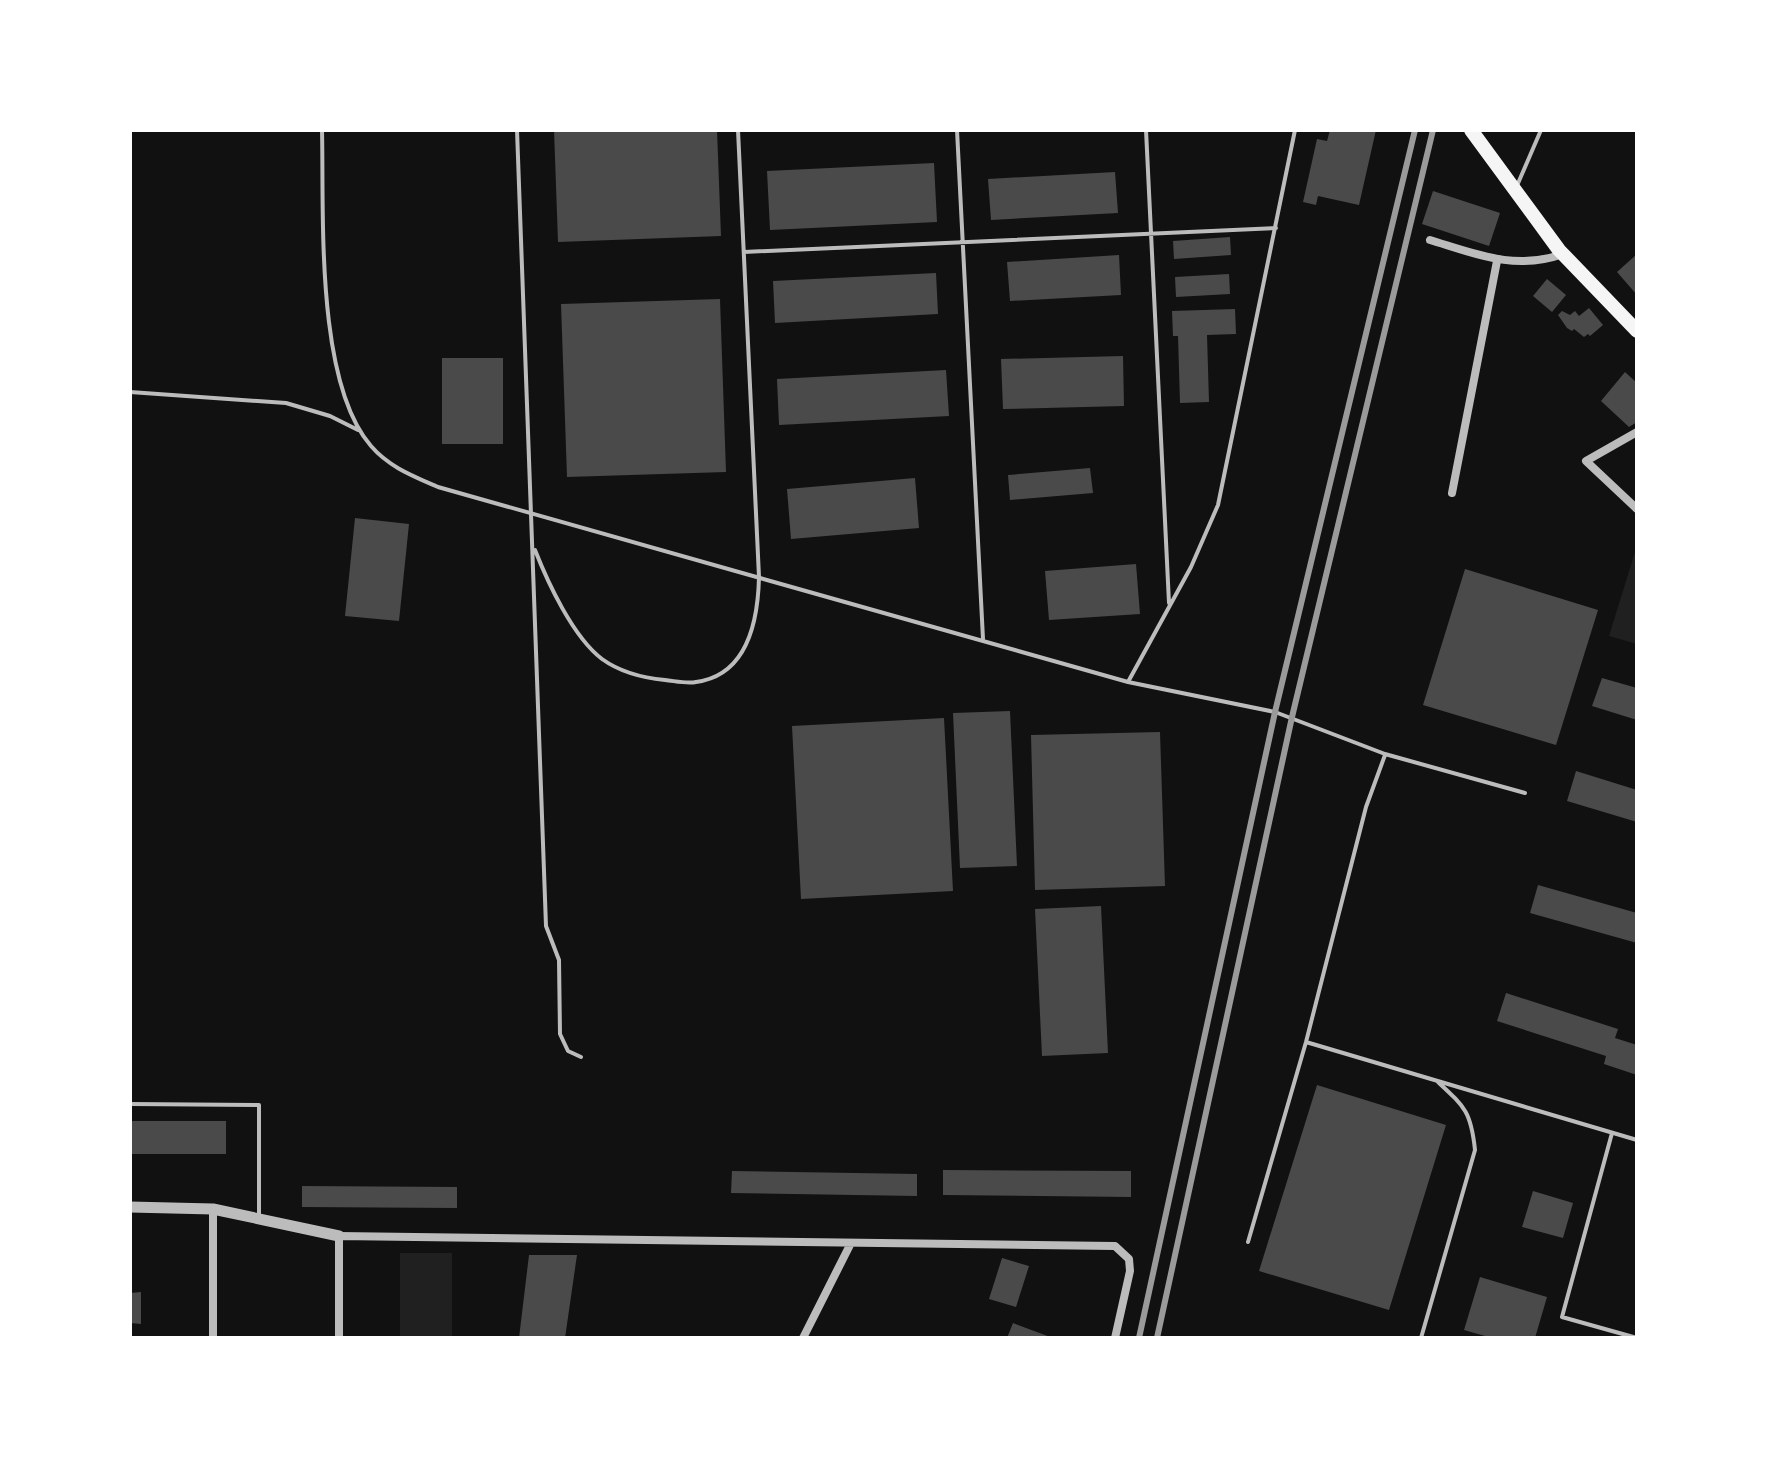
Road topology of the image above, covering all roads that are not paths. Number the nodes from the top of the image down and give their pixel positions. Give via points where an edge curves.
1 (322, 130) edge
2 (517, 130) edge
3 (738, 130) edge
4 (957, 130) edge
5 (1146, 130) edge
6 (1295, 130) edge
7 (1471, 130) edge
8 (1541, 130) edge
9 (1515, 190) junction
10 (1276, 228) junction
11 (1151, 234) junction
12 (1430, 240) dead end
13 (963, 243) junction
14 (744, 252) junction
15 (1563, 254) junction
16 (1497, 261) junction
17 (1637, 331) edge
18 (130, 392) edge
19 (360, 431) junction
20 (1637, 432) edge
21 (1452, 493) dead end
22 (1637, 509) edge
23 (532, 512) junction
24 (533, 544) junction
25 (759, 577) junction
26 (1169, 607) junction
27 (983, 640) junction
28 (1128, 682) junction
29 (1385, 754) junction
30 (1525, 793) dead end
31 (1306, 1042) junction
32 (581, 1057) dead end
33 (1436, 1080) junction
34 (130, 1104) edge
35 (1612, 1133) junction
36 (1637, 1140) edge
37 (130, 1207) edge
38 (213, 1209) junction
39 (259, 1218) junction
40 (339, 1236) junction
41 (1248, 1242) dead end
42 (851, 1243) junction
43 (213, 1338) edge
44 (339, 1338) edge
45 (803, 1338) edge
46 (1115, 1338) edge
47 (1421, 1338) edge
48 (1637, 1338) edge

1 - 19 lane via 326,299 351,415
2 - 23 lane
3 - 14 lane
4 - 13 lane
5 - 11 lane
6 - 10 lane
7 - 9 main road
8 - 9 lane
9 - 15 main road
10 - 11 lane
10 - 26 lane via 1218,505
11 - 13 lane
11 - 26 lane
12 - 16 street
13 - 14 lane
13 - 27 lane
14 - 25 lane
15 - 16 street
15 - 17 main road
16 - 21 street
18 - 19 lane via 286,403
19 - 23 lane via 399,470 438,487
20 - 22 street via 1586,461
23 - 24 lane
23 - 25 lane
24 - 25 lane via 550,589 602,659 635,675 661,680 695,683 717,675 735,660 750,638 758,612
24 - 32 lane via 546,926 559,960 560,1034 568,1051
25 - 27 lane
26 - 28 lane
27 - 28 lane
28 - 29 lane via 1275,712
29 - 30 lane
29 - 31 lane via 1366,807
31 - 33 lane
31 - 41 lane
33 - 35 lane
33 - 47 lane via 1462,1104 1472,1124 1475,1150
34 - 39 lane via 259,1105
35 - 36 lane
35 - 48 lane via 1562,1317
37 - 38 street
38 - 39 street
38 - 43 street
39 - 40 street
40 - 42 street
40 - 44 street
42 - 45 street
42 - 46 street via 1115,1246 1129,1259 1130,1271

